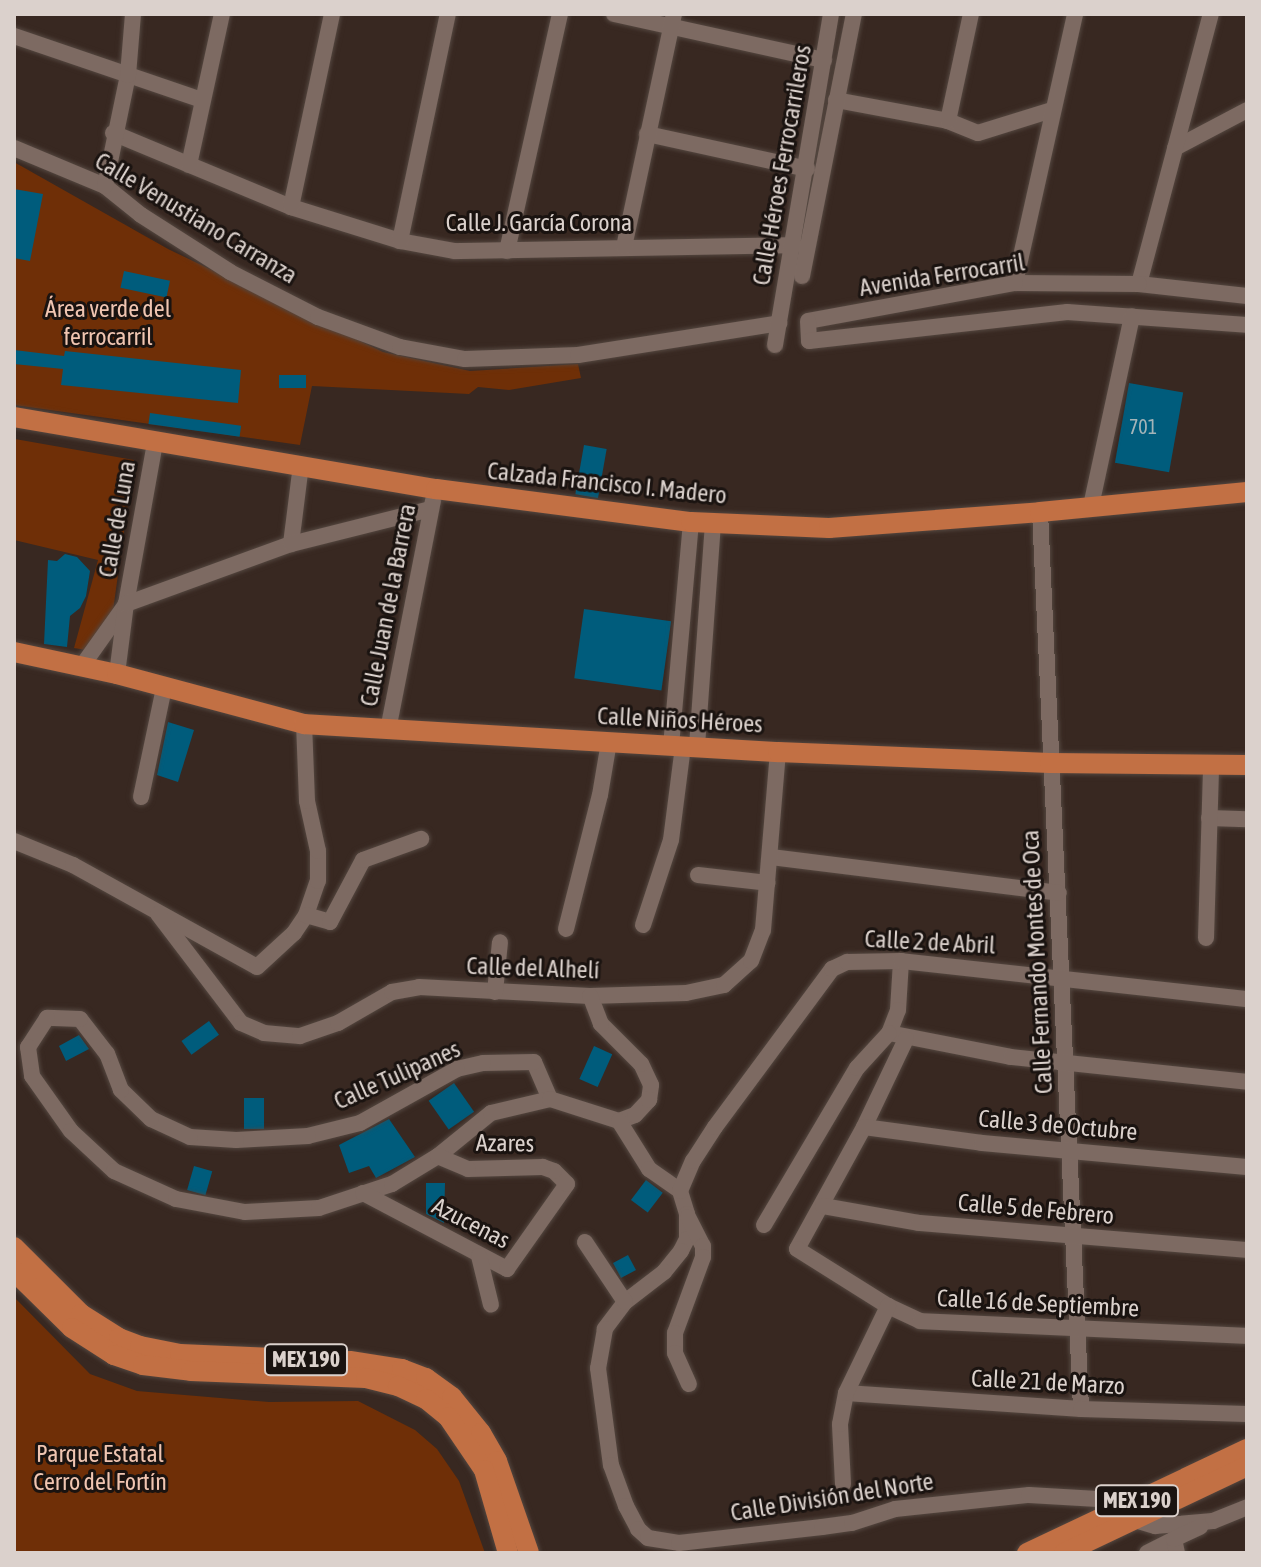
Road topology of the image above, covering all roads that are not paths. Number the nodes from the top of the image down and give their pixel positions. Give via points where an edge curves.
1 (133, 14) edge
2 (222, 14) edge
3 (332, 14) edge
4 (448, 14) edge
5 (560, 14) edge
6 (614, 14) edge
7 (831, 14) edge
8 (854, 14) edge
9 (971, 14) edge
10 (1075, 14) edge
11 (1211, 14) edge
12 (673, 19) edge
13 (14, 36) edge
14 (824, 60) junction
15 (128, 75) junction
16 (202, 100) junction
17 (836, 100) junction
18 (1052, 110) junction
19 (1247, 110) edge
20 (948, 121) junction
21 (113, 133) junction
22 (647, 134) junction
23 (14, 148) edge
24 (1175, 148) junction
25 (189, 165) junction
26 (807, 169) junction
27 (105, 186) junction
28 (291, 207) junction
29 (400, 241) junction
30 (794, 245) junction
31 (624, 247) junction
32 (507, 251) junction
33 (802, 276) dead end
34 (1015, 283) junction
35 (1139, 284) junction
36 (1247, 296) edge
37 (1132, 316) junction
38 (779, 323) junction
39 (1247, 325) edge
40 (775, 345) dead end
41 (14, 417) edge
42 (155, 443) junction
43 (301, 465) junction
44 (436, 489) junction
45 (1247, 492) edge
46 (1091, 506) junction
47 (430, 509) junction
48 (1040, 512) junction
49 (691, 522) junction
50 (713, 523) junction
51 (291, 544) junction
52 (126, 604) junction
53 (14, 652) edge
54 (82, 666) junction
55 (117, 674) junction
56 (164, 688) junction
57 (304, 724) junction
58 (388, 730) junction
59 (609, 742) junction
60 (684, 746) junction
61 (778, 752) junction
62 (1050, 763) junction
63 (1211, 765) junction
64 (1247, 765) edge
65 (141, 797) dead end
66 (1209, 818) junction
67 (1247, 819) edge
68 (421, 839) dead end
69 (14, 841) edge
70 (771, 857) junction
71 (698, 875) dead end
72 (768, 883) junction
73 (1059, 893) junction
74 (158, 914) junction
75 (306, 915) junction
76 (643, 925) dead end
77 (566, 929) dead end
78 (1206, 938) dead end
79 (500, 942) dead end
80 (901, 961) junction
81 (1064, 976) junction
82 (495, 992) junction
83 (590, 996) junction
84 (1247, 999) edge
85 (889, 1033) junction
86 (906, 1039) junction
87 (1066, 1061) junction
88 (1247, 1082) edge
89 (550, 1099) junction
90 (619, 1121) junction
91 (864, 1127) junction
92 (1070, 1150) junction
93 (438, 1156) junction
94 (1247, 1167) edge
95 (567, 1184) joint
96 (680, 1191) junction
97 (363, 1193) junction
98 (823, 1206) junction
99 (687, 1214) junction
100 (764, 1225) dead end
101 (1073, 1237) junction
102 (585, 1242) dead end
103 (14, 1247) edge
104 (1247, 1250) edge
105 (479, 1256) junction
106 (14, 1271) edge
107 (625, 1302) junction
108 (491, 1305) dead end
109 (888, 1306) junction
110 (1077, 1330) junction
111 (1247, 1336) edge
112 (689, 1384) dead end
113 (846, 1393) junction
114 (1081, 1409) junction
115 (1247, 1414) edge
116 (1247, 1449) edge
117 (1247, 1466) edge
118 (843, 1484) dead end
119 (1131, 1513) junction
120 (1245, 1513) edge
121 (1213, 1521) junction
122 (1176, 1546) edge
123 (508, 1553) edge
124 (529, 1553) edge
125 (1027, 1553) edge
126 (1064, 1553) edge
127 (1147, 1553) edge

1 - 15 street
2 - 16 street
3 - 28 street
4 - 29 street
5 - 32 street
6 - 12 street
7 - 14 street, Calle Héroes Ferrocarrileros
8 - 17 street
9 - 20 street
10 - 18 street
11 - 24 street
12 - 14 street
12 - 22 street
13 - 15 street
14 - 26 street, Calle Héroes Ferrocarrileros
15 - 16 street
15 - 21 street
16 - 25 street
17 - 20 street
17 - 33 street
18 - 20 street via 978,133
18 - 34 street
19 - 24 street
21 - 25 street, Calle J. García Corona
21 - 27 street
22 - 26 street
22 - 31 street
23 - 27 street, Calle Venustiano Carranza
24 - 35 street
25 - 28 street, Calle J. García Corona
26 - 30 street, Calle Héroes Ferrocarrileros
27 - 38 street, Calle Venustiano Carranza via 230,272 318,317 400,347 465,359 578,355
28 - 29 street, Calle J. García Corona
29 - 32 street, Calle J. García Corona via 455,251
30 - 31 street, Calle J. García Corona
30 - 38 street, Calle Héroes Ferrocarrileros
31 - 32 street, Calle J. García Corona
34 - 35 street, Avenida Ferrocarril
34 - 37 street, Avenida Ferrocarril via 808,321 809,341 1067,312
35 - 36 street, Avenida Ferrocarril
37 - 39 street
37 - 46 street
38 - 40 street, Calle Héroes Ferrocarrileros
41 - 42 main road, Calzada Francisco I. Madero
42 - 43 main road, Calzada Francisco I. Madero
42 - 52 street, Calle de Luna
43 - 44 main road, Calzada Francisco I. Madero
43 - 51 street
44 - 47 street, Calle Juan de la Barrera
44 - 49 main road, Calzada Francisco I. Madero
45 - 46 main road, Calzada Francisco I. Madero
46 - 48 main road, Calzada Francisco I. Madero
47 - 51 street
47 - 58 street, Calle Juan de la Barrera
48 - 50 main road, Calzada Francisco I. Madero via 829,528
48 - 62 street, Calle Fernando Montes de Oca
49 - 50 main road, Calzada Francisco I. Madero
49 - 60 street
50 - 60 street
51 - 52 street
52 - 54 street, Calle de Luna
52 - 55 street, Calle de Luna
53 - 54 main road, Calle Niños Héroes
54 - 55 main road, Calle Niños Héroes
55 - 56 main road, Calle Niños Héroes
56 - 57 main road, Calle Niños Héroes
56 - 65 street
57 - 58 main road, Calle Niños Héroes
57 - 75 street via 307,801 318,851 318,881
58 - 59 main road, Calle Niños Héroes
59 - 60 main road, Calle Niños Héroes
59 - 77 street
60 - 61 main road, Calle Niños Héroes
60 - 76 street via 671,840
61 - 62 main road, Calle Niños Héroes
61 - 70 street, Calle del Alhelí
62 - 63 main road, Calle Niños Héroes
62 - 73 street, Calle Fernando Montes de Oca
63 - 64 main road, Calle Niños Héroes
63 - 66 street
66 - 67 street
66 - 78 street
68 - 75 street via 363,860 330,922
69 - 74 street via 73,865
70 - 72 street, Calle del Alhelí
70 - 73 street
71 - 72 street
72 - 83 street, Calle del Alhelí via 763,930 751,961 724,985 686,993
73 - 81 street, Calle Fernando Montes de Oca
74 - 75 street via 257,967
74 - 82 street, Calle del Alhelí via 241,1023 264,1033 300,1036 338,1023 392,992 419,987
79 - 82 street
80 - 81 street, Calle 2 de Abril
80 - 85 street via 898,1010
80 - 96 street, Calle 2 de Abril via 847,962 832,969 715,1127
81 - 84 street, Calle 2 de Abril
81 - 87 street, Calle Fernando Montes de Oca
82 - 83 street, Calle del Alhelí
83 - 90 street via 601,1024 641,1064 651,1085 642,1108
85 - 86 street
85 - 100 street via 857,1068
86 - 87 street
86 - 91 street, Calle 16 de Septiembre
87 - 88 street
87 - 92 street, Calle Fernando Montes de Oca
89 - 90 street
89 - 93 street, Calle Tulipanes via 491,1113
89 - 97 street, Calle Tulipanes via 534,1062 483,1063 457,1069 360,1123 334,1130 236,1140 190,1137 151,1119 121,1090 107,1054 80,1019 47,1018 28,1047 32,1076 71,1131 114,1171 176,1199 245,1212 319,1208
90 - 96 street via 649,1169
91 - 92 street, Calle 3 de Octubre
91 - 98 street, Calle 16 de Septiembre
92 - 94 street, Calle 3 de Octubre
92 - 101 street, Calle Fernando Montes de Oca
93 - 95 street, Azares via 468,1169 543,1167
93 - 97 street, Calle Tulipanes via 392,1184
95 - 105 street, Azucenas via 507,1269
96 - 99 street, Calle División del Norte
97 - 105 street, Azucenas
98 - 101 street, Calle 5 de Febrero via 919,1223
98 - 109 street, Calle 16 de Septiembre via 797,1249
99 - 107 street, Calle División del Norte via 687,1239 681,1251 664,1272
99 - 112 street via 703,1246 675,1333 675,1353
101 - 104 street, Calle 5 de Febrero
101 - 110 street, Calle Fernando Montes de Oca
102 - 107 street
103 - 124 main road, MEX 190 via 81,1314 140,1346 180,1354 350,1361 426,1378 452,1397 481,1433 497,1461
105 - 108 street
106 - 123 main road, MEX 190 via 72,1328 114,1355 143,1365 366,1378 426,1399 448,1417 484,1470
107 - 119 street, Calle División del Norte via 605,1329 598,1368 611,1465 626,1506 648,1538 679,1543 822,1527 895,1509 1029,1495 1115,1500
109 - 110 street, Calle 16 de Septiembre via 920,1321
109 - 113 street
110 - 111 street, Calle 16 de Septiembre
110 - 114 street, Calle Fernando Montes de Oca
113 - 114 street, Calle 21 de Marzo
113 - 118 street via 840,1424
114 - 115 street, Calle 21 de Marzo
116 - 119 main road, MEX 190
117 - 119 main road, MEX 190
119 - 121 street via 1155,1526
119 - 125 main road, MEX 190
119 - 126 main road, MEX 190
120 - 121 street
121 - 122 street
122 - 127 street

